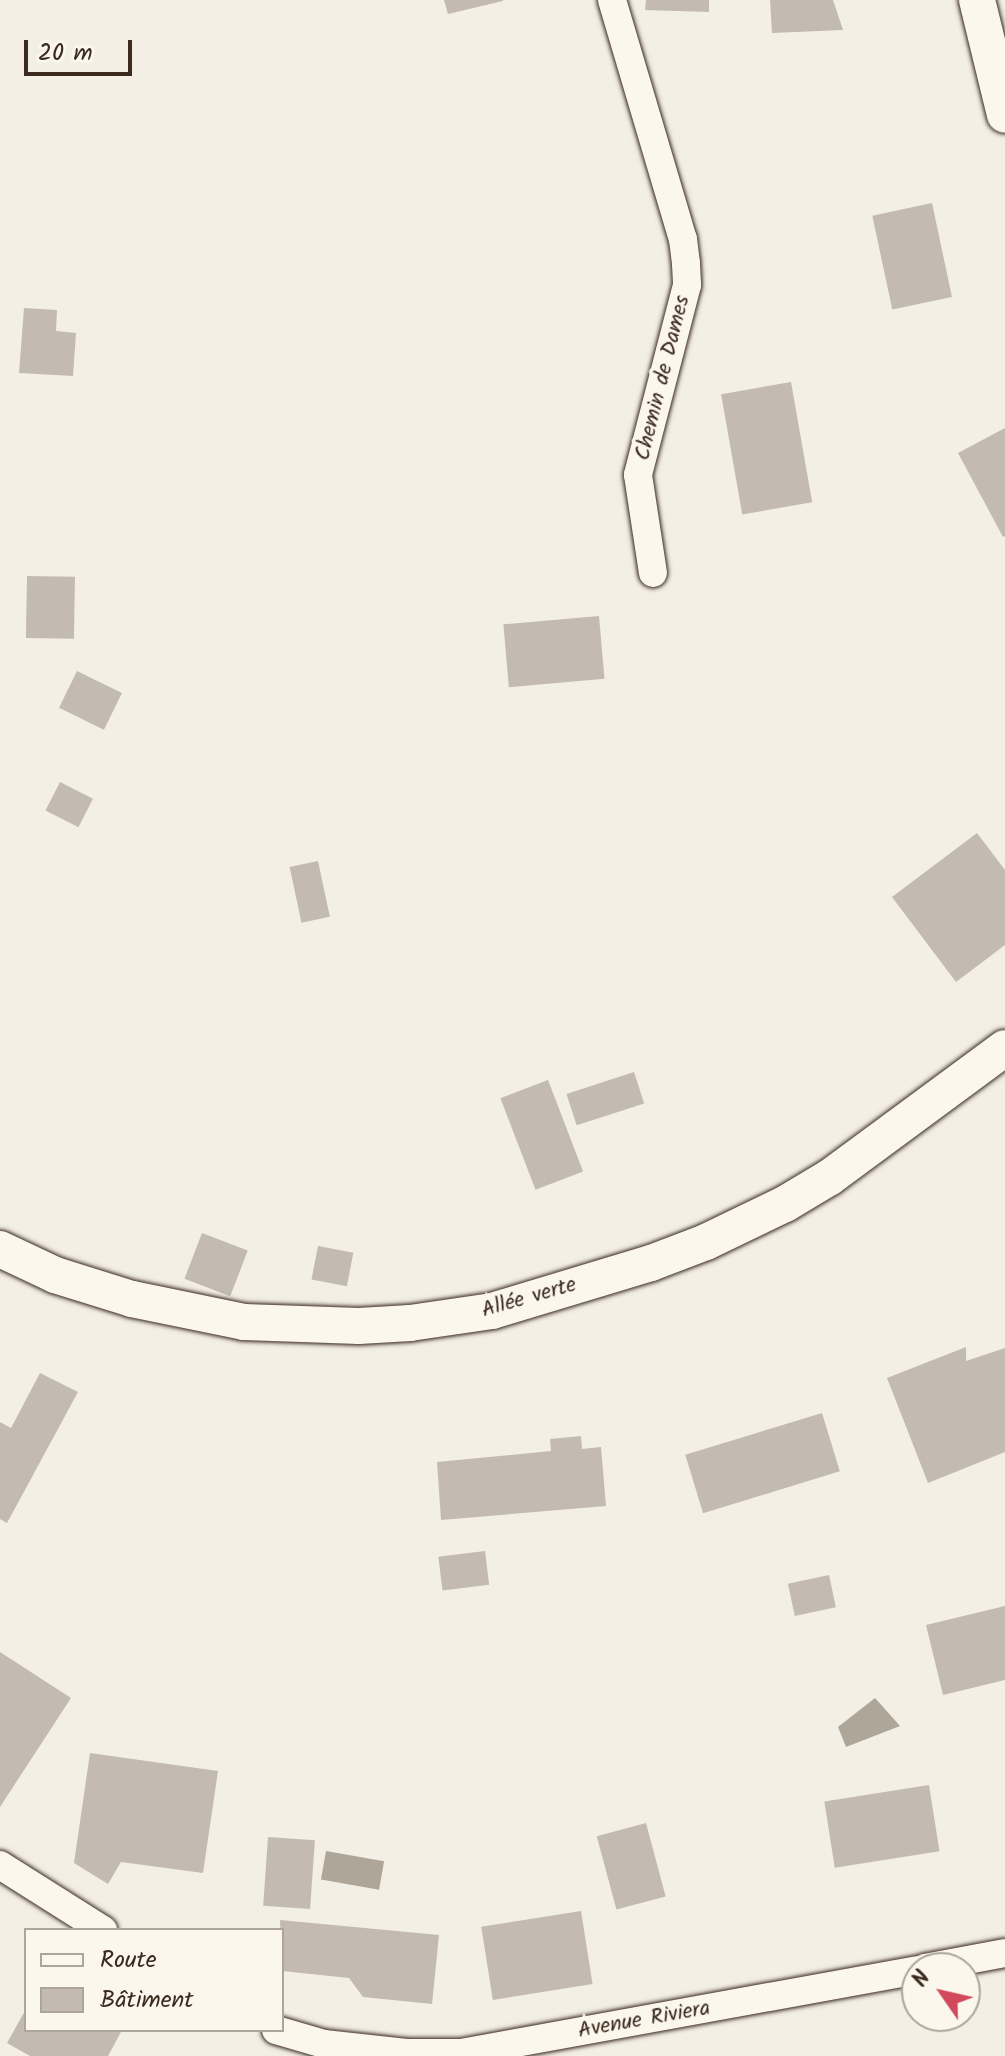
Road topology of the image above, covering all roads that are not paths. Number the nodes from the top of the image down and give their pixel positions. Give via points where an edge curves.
1 (612, 0) edge
2 (977, 0) edge
3 (1005, 115) edge
4 (653, 573) dead end
5 (1005, 1048) edge
6 (0, 1249) edge
7 (0, 1865) edge
8 (100, 1928) edge
9 (1005, 1953) edge
10 (981, 1958) edge
11 (901, 1973) edge
12 (283, 2032) edge
13 (406, 2054) edge

1 - 4 street, Chemin de Dames via 686,264 687,285 638,475
2 - 3 street
5 - 6 street, Allée verte via 830,1177 785,1204 651,1263 492,1311 359,1326 244,1322 132,1299 55,1275
7 - 8 street
9 - 10 street
11 - 13 street, Avenue Riviera via 461,2053
12 - 13 street, Avenue Riviera via 324,2044

